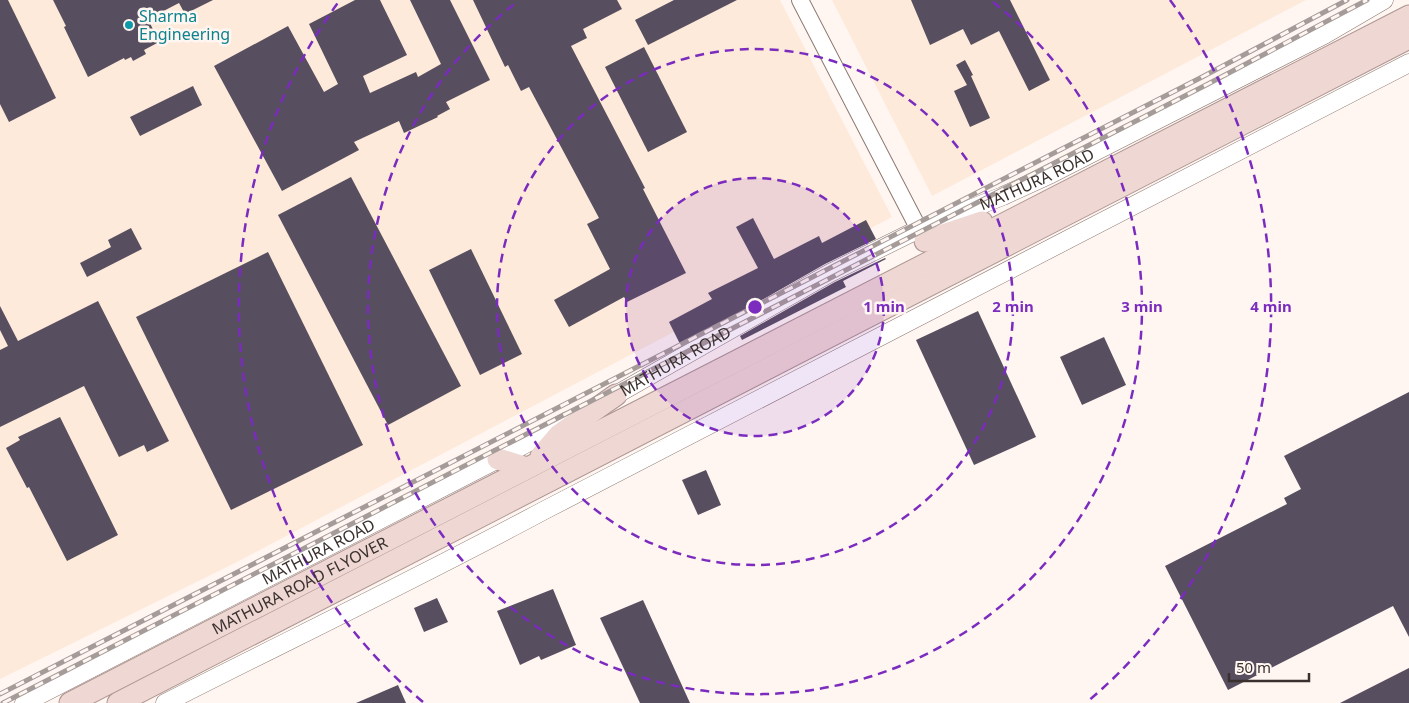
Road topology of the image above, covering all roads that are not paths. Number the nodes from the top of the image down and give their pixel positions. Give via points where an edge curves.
1 (800, 0) edge
2 (1384, 0) edge
3 (1409, 0) edge
4 (1409, 16) edge
5 (1409, 38) edge
6 (1349, 47) junction
7 (1409, 63) edge
8 (926, 243) junction
9 (616, 394) junction
10 (498, 459) junction
11 (531, 466) junction
12 (24, 703) edge
13 (70, 703) edge
14 (118, 703) edge
15 (165, 703) edge

1 - 8 street
2 - 8 main road, MATHURA ROAD via 1324,35 1004,196
3 - 6 highway
4 - 6 highway, MATHURA ROAD
5 - 14 highway
6 - 8 highway, MATHURA ROAD via 1056,196
7 - 15 main road via 443,565
8 - 9 main road, MATHURA ROAD via 830,273
8 - 11 highway, MATHURA ROAD
9 - 10 main road, MATHURA ROAD
9 - 11 highway via 559,435
10 - 11 highway
10 - 12 main road, MATHURA ROAD
11 - 13 highway, MATHURA ROAD FLYOVER

